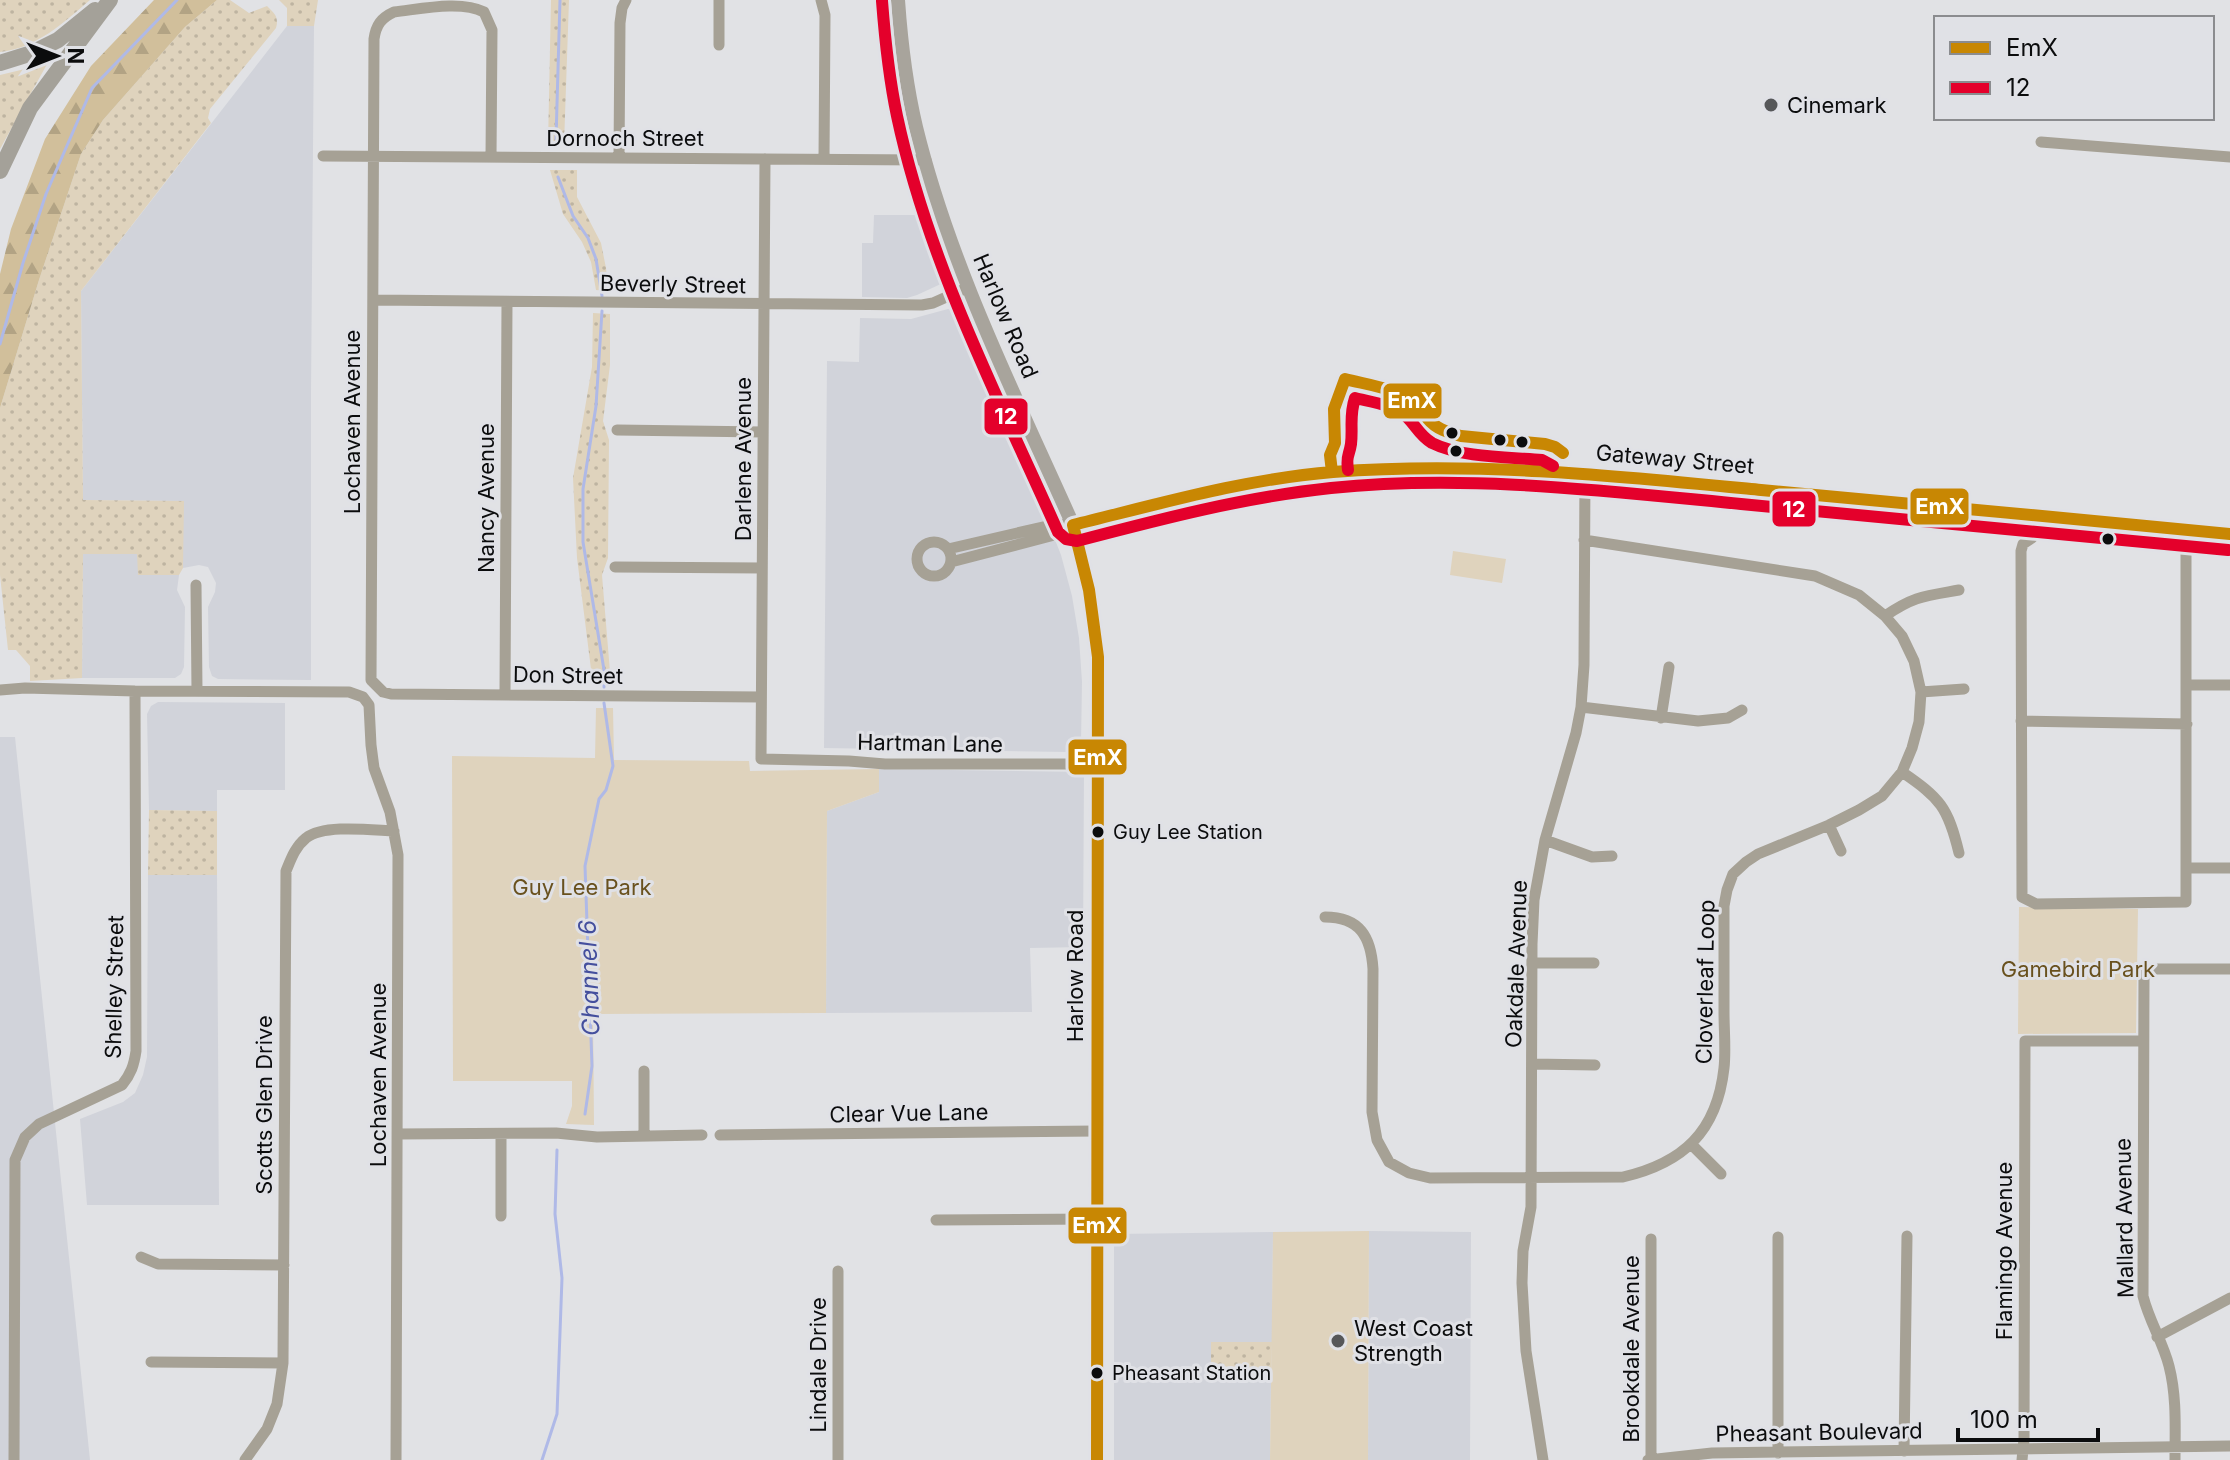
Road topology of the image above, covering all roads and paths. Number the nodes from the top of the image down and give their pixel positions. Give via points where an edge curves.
1 (109, 0) edge
2 (626, 0) edge
3 (719, 0) edge
4 (821, 0) edge
5 (898, 0) edge
6 (719, 45) dead end
7 (0, 63) edge
8 (2041, 142) dead end
9 (323, 156) dead end
10 (373, 156) junction
11 (491, 157) junction
12 (619, 157) junction
13 (2230, 157) edge
14 (765, 159) junction
15 (824, 159) junction
16 (926, 160) junction
17 (0, 171) edge
18 (969, 287) junction
19 (373, 300) junction
20 (507, 302) junction
21 (764, 305) junction
22 (617, 430) dead end
23 (763, 432) junction
24 (1585, 473) junction
25 (1073, 525) junction
26 (2230, 534) edge
27 (2032, 538) dead end
28 (1584, 540) junction
29 (948, 549) junction
30 (2186, 552) dead end
31 (951, 562) junction
32 (615, 567) dead end
33 (762, 568) junction
34 (196, 585) dead end
35 (1959, 590) dead end
36 (1885, 616) junction
37 (1669, 667) dead end
38 (2186, 685) junction
39 (2230, 685) edge
40 (376, 687) joint
41 (1964, 689) dead end
42 (0, 690) edge
43 (135, 691) junction
44 (197, 691) junction
45 (1921, 692) junction
46 (505, 694) junction
47 (761, 697) junction
48 (1581, 707) junction
49 (1742, 710) dead end
50 (1661, 718) junction
51 (2021, 721) junction
52 (2187, 724) junction
53 (761, 759) joint
54 (1098, 764) junction
55 (1902, 772) junction
56 (1829, 825) junction
57 (394, 831) junction
58 (1545, 840) junction
59 (1841, 851) dead end
60 (1959, 853) dead end
61 (1612, 856) dead end
62 (2186, 868) junction
63 (2230, 868) edge
64 (1325, 917) dead end
65 (1532, 963) junction
66 (1594, 963) dead end
67 (2230, 969) edge
68 (2143, 1041) junction
69 (1532, 1064) junction
70 (1595, 1065) dead end
71 (644, 1071) dead end
72 (1097, 1131) junction
73 (398, 1134) junction
74 (501, 1134) junction
75 (702, 1135) dead end
76 (720, 1135) dead end
77 (644, 1136) junction
78 (1691, 1144) junction
79 (1721, 1174) dead end
80 (1531, 1179) junction
81 (501, 1216) dead end
82 (1097, 1219) junction
83 (936, 1220) dead end
84 (1907, 1236) dead end
85 (1778, 1237) dead end
86 (1651, 1239) dead end
87 (141, 1257) dead end
88 (284, 1265) junction
89 (838, 1271) dead end
90 (2230, 1298) edge
91 (2157, 1337) junction
92 (151, 1362) dead end
93 (283, 1363) junction
94 (2230, 1446) edge
95 (1778, 1453) junction
96 (1910, 1454) edge
97 (2175, 1454) edge
98 (2022, 1455) edge
99 (1792, 1456) edge
100 (1670, 1458) edge
101 (14, 1460) edge
102 (245, 1460) edge
103 (396, 1460) edge
104 (838, 1460) edge
105 (1097, 1460) edge
106 (1543, 1460) edge
107 (1650, 1460) edge

1 - 7 highway via 58,40
1 - 17 highway via 30,108
2 - 12 street via 620,23
3 - 6 street
4 - 15 street
5 - 16 main road, Harlow Road via 905,71
8 - 13 street
9 - 10 street, Dornoch Street
10 - 11 street, Dornoch Street
10 - 11 street, Lochaven Avenue via 375,29 394,12 468,4 484,12 492,30
10 - 19 street, Lochaven Avenue
11 - 12 street, Dornoch Street
12 - 14 street, Dornoch Street
14 - 15 street, Dornoch Street
14 - 21 street, Darlene Avenue
15 - 16 street, Dornoch Street
16 - 18 main road, Harlow Road
18 - 21 street, Beverly Street via 922,305
18 - 25 main road, Harlow Road
19 - 20 street, Beverly Street
19 - 40 street, Lochaven Avenue via 370,670
20 - 21 street, Beverly Street
20 - 46 street, Nancy Avenue
21 - 23 street, Darlene Avenue
22 - 23 street
23 - 33 street, Darlene Avenue
24 - 25 main road, Gateway Street via 1448,467 1332,472 1228,488
24 - 26 main road, Gateway Street
24 - 28 street, Oakdale Avenue
25 - 29 street, Gateway Street via 1056,524
25 - 31 street, Gateway Street via 1062,533
25 - 54 main road, Harlow Road via 1095,626
27 - 51 street via 2021,551
28 - 36 street, Cloverleaf Loop via 1815,576 1859,595
28 - 48 street, Oakdale Avenue
29 - 31 street
29 - 31 street via 930,542 920,550 917,563 931,577 944,573
30 - 38 street
32 - 33 street
33 - 47 street, Darlene Avenue
34 - 44 street
35 - 36 street via 1919,596
36 - 45 street, Cloverleaf Loop via 1914,661
37 - 50 street
38 - 39 street
38 - 52 street
40 - 46 street, Don Street via 391,694
41 - 45 street
42 - 43 street
43 - 44 street
43 - 101 street, Shelley Street via 136,1051 129,1077 114,1091 39,1124 15,1160
44 - 57 street, Lochaven Avenue via 349,692 363,697 371,715 374,768
45 - 55 street, Cloverleaf Loop via 1919,722
46 - 47 street, Don Street
47 - 53 street, Darlene Avenue
48 - 50 street
48 - 58 street, Oakdale Avenue
49 - 50 street via 1728,718 1698,721
51 - 52 street
51 - 62 street via 2022,897 2036,904 2186,902
52 - 62 street
53 - 54 street, Hartman Lane
54 - 72 main road, Harlow Road
55 - 56 street, Cloverleaf Loop via 1882,796
55 - 60 street via 1944,808
56 - 59 street
56 - 78 street, Cloverleaf Loop via 1758,854 1733,874 1724,906 1720,1094
57 - 73 street, Lochaven Avenue
57 - 88 street, Scotts Glen Drive via 317,832 294,851 286,871
58 - 61 street via 1592,857
58 - 65 street, Oakdale Avenue via 1534,900
62 - 63 street
64 - 80 street, Cloverleaf Loop via 1355,924 1372,952 1372,1112 1377,1140 1389,1162 1430,1178
65 - 66 street
65 - 69 street, Oakdale Avenue
67 - 68 street, Mallard Avenue via 2144,969
68 - 91 street, Mallard Avenue via 2143,1296
68 - 98 street, Flamingo Avenue via 2025,1041
69 - 70 street
69 - 80 street, Oakdale Avenue
71 - 77 street
72 - 76 street, Clear Vue Lane
72 - 82 main road, Harlow Road
73 - 74 street
73 - 103 street, Lochaven Avenue
74 - 77 street
74 - 81 street
75 - 77 street
78 - 79 street
78 - 80 street, Cloverleaf Loop via 1670,1161 1623,1177
80 - 106 street, Oakdale Avenue via 1522,1283 1526,1351
82 - 83 street
82 - 105 main road, Harlow Road
84 - 96 street
85 - 95 street
86 - 107 street, Brookdale Avenue
87 - 88 street via 158,1264
88 - 93 street, Scotts Glen Drive
89 - 104 street, Lindale Drive
90 - 91 street
91 - 97 street, Mallard Avenue via 2174,1389
92 - 93 street
93 - 102 street, Scotts Glen Drive via 277,1404
94 - 97 street, Pheasant Boulevard
95 - 99 street, Pheasant Boulevard
95 - 100 street, Pheasant Boulevard
96 - 98 street, Pheasant Boulevard
96 - 99 street, Pheasant Boulevard
97 - 98 street, Pheasant Boulevard
100 - 107 street, Pheasant Boulevard

